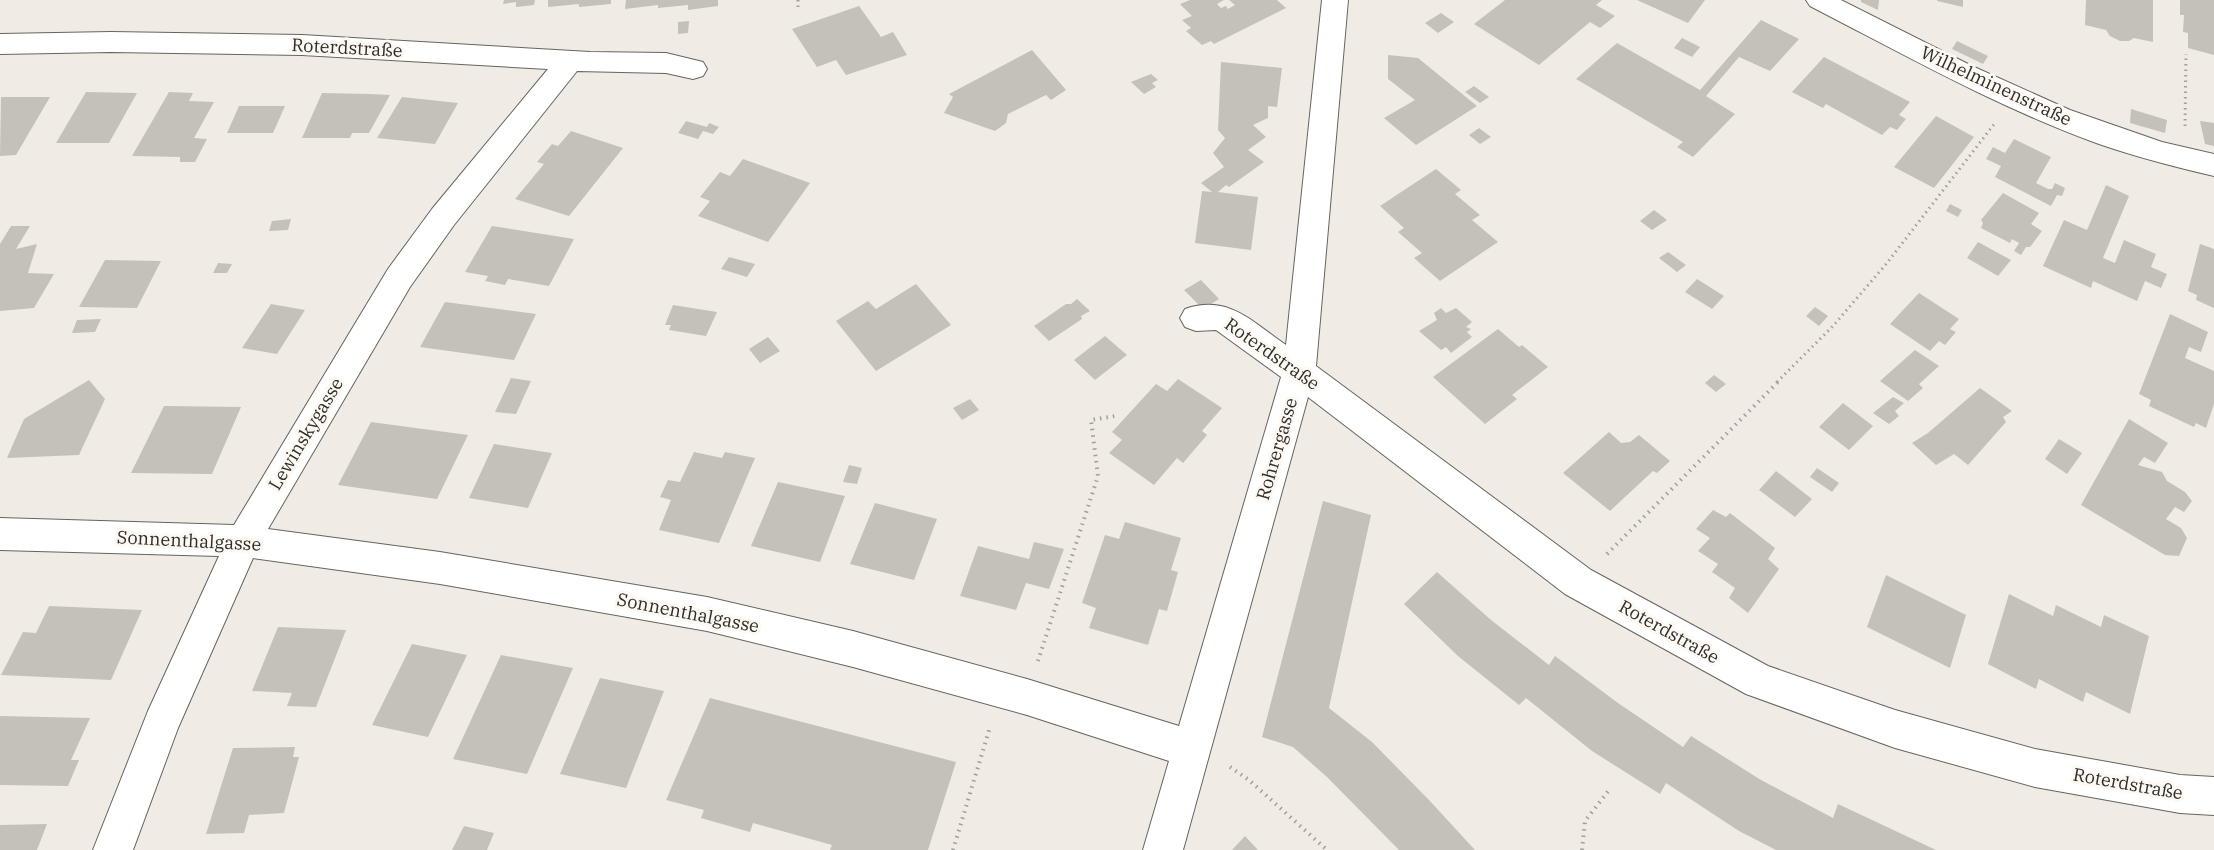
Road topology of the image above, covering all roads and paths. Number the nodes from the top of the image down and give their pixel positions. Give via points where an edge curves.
1 (798, 0) edge
2 (1335, 0) edge
3 (1819, 0) edge
4 (798, 10) dead end
5 (0, 44) edge
6 (2186, 54) dead end
7 (571, 60) junction
8 (693, 69) dead end
9 (2011, 97) junction
10 (2185, 119) dead end
11 (2214, 165) edge
12 (1196, 318) dead end
13 (1299, 372) junction
14 (1115, 416) dead end
15 (0, 534) edge
16 (243, 541) junction
17 (1578, 582) junction
18 (1014, 693) junction
19 (1192, 749) junction
20 (1609, 790) dead end
21 (2214, 796) edge
22 (113, 850) edge
23 (953, 850) edge
24 (1163, 850) edge
25 (1327, 850) edge
26 (1582, 850) edge

1 - 4 path
2 - 13 street, Rohrergasse
3 - 9 street, Wilhelminenstraße
5 - 7 street, Roterdstraße via 302,45
6 - 10 path
7 - 8 street, Roterdstraße via 666,63
7 - 16 street, Lewinskygasse via 399,278
9 - 11 street, Wilhelminenstraße via 2074,124
9 - 17 path via 1887,263 1833,326
12 - 13 street, Roterdstraße via 1221,317
13 - 17 street, Roterdstraße
13 - 19 street, Rohrergasse
14 - 18 path via 1091,420 1098,476
15 - 16 street, Sonnenthalgasse
16 - 18 street, Sonnenthalgasse via 440,568 707,614
16 - 22 street, Lewinskygasse via 161,724
17 - 21 street, Roterdstraße via 1759,681 1895,729 2035,768 2180,794
18 - 19 street, Sonnenthalgasse
18 - 23 path
19 - 24 street, Rohrergasse
19 - 25 path via 1214,756 1248,780
20 - 26 path via 1585,821

